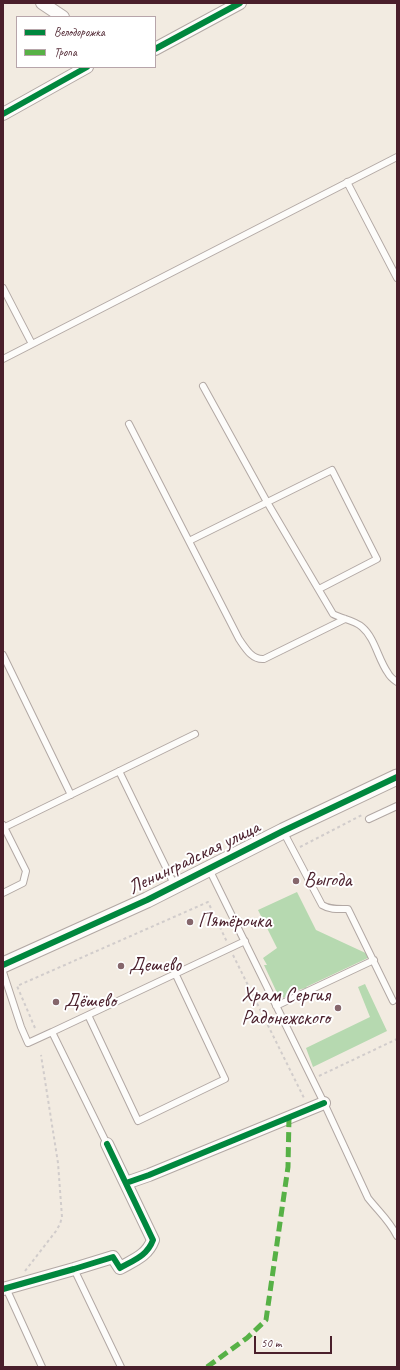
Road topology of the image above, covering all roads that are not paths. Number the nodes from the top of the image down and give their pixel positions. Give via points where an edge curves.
1 (42, 3) edge
2 (240, 3) edge
3 (62, 16) edge
4 (156, 48) edge
5 (85, 68) edge
6 (3, 114) edge
7 (397, 157) edge
8 (347, 182) junction
9 (397, 278) edge
10 (3, 288) edge
11 (32, 344) junction
12 (3, 359) edge
13 (203, 386) dead end
14 (129, 424) dead end
15 (267, 502) junction
16 (189, 541) junction
17 (319, 589) junction
18 (345, 619) junction
19 (3, 655) edge
20 (397, 682) edge
21 (195, 734) dead end
22 (119, 771) junction
23 (397, 776) edge
24 (71, 795) junction
25 (397, 806) edge
26 (369, 819) dead end
27 (4, 826) edge
28 (284, 831) junction
29 (209, 869) junction
30 (175, 886) junction
31 (3, 893) edge
32 (245, 941) junction
33 (374, 960) junction
34 (3, 965) edge
35 (3, 972) edge
36 (176, 974) junction
37 (393, 1001) dead end
38 (276, 1006) junction
39 (88, 1015) junction
40 (52, 1032) junction
41 (324, 1103) junction
42 (107, 1144) joint
43 (126, 1183) junction
44 (397, 1236) edge
45 (74, 1269) junction
46 (7, 1288) edge
47 (42, 1367) edge
48 (121, 1367) edge

1 - 3 street
2 - 4 street
5 - 6 street
7 - 8 lane
8 - 9 lane
8 - 11 lane
10 - 11 lane
11 - 12 lane
13 - 15 lane
14 - 16 lane
15 - 16 lane
15 - 17 lane
15 - 17 lane via 332,470 377,559
16 - 18 lane via 239,640 258,660 264,660
17 - 18 lane via 333,614
18 - 20 lane via 364,628 388,674
19 - 24 lane
21 - 22 lane
22 - 24 lane
22 - 30 lane
23 - 28 street, Ленинградская улица
24 - 27 lane
25 - 26 lane
27 - 31 lane via 26,871 23,883
28 - 29 street, Ленинградская улица
28 - 33 lane via 322,905 336,910 348,909
29 - 30 street, Ленинградская улица
29 - 32 lane
30 - 34 street, Ленинградская улица
32 - 36 lane
32 - 38 lane
33 - 37 lane
33 - 38 lane
35 - 40 lane via 20,1028 28,1043
36 - 39 lane
36 - 39 lane via 225,1080 138,1121
38 - 41 lane
39 - 40 lane
40 - 42 lane
41 - 43 street
41 - 44 lane via 368,1198 389,1221
42 - 43 street
43 - 45 street via 153,1240 150,1249 120,1268 113,1257
45 - 46 street
45 - 48 lane
46 - 47 lane

